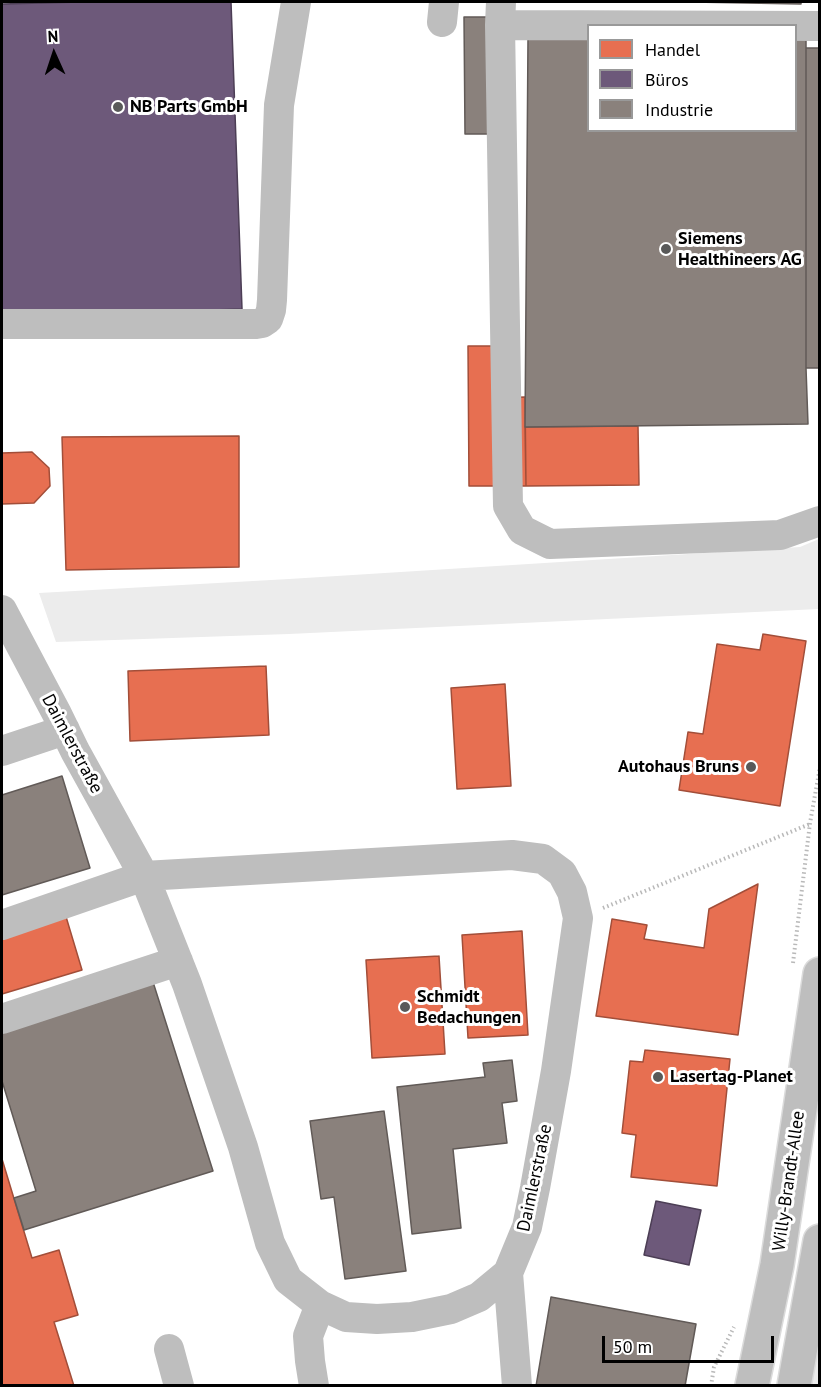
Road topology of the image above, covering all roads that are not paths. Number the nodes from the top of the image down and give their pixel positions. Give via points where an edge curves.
1 (296, 2) edge
2 (501, 13) edge
3 (770, 24) edge
4 (797, 25) edge
5 (819, 26) edge
6 (2, 324) edge
7 (819, 521) edge
8 (2, 610) edge
9 (61, 722) junction
10 (2, 733) edge
11 (2, 752) edge
12 (144, 876) junction
13 (2, 925) edge
14 (178, 961) junction
15 (819, 974) edge
16 (2, 1019) edge
17 (819, 1241) edge
18 (508, 1273) junction
19 (320, 1305) junction
20 (169, 1350) dead end
21 (179, 1386) edge
22 (314, 1386) edge
23 (517, 1386) edge
24 (752, 1386) edge
25 (794, 1386) edge

1 - 6 street via 279,105 268,319 256,324
2 - 3 street
2 - 7 street via 508,506 522,530 550,544 780,535
4 - 5 street
8 - 9 street, Daimlerstraße
9 - 10 street
9 - 11 street
9 - 12 street, Daimlerstraße
12 - 13 street
12 - 14 street, Daimlerstraße
12 - 18 street, Daimlerstraße via 512,855 543,859 562,873 572,892 578,918 535,1188 527,1227
14 - 16 street
14 - 19 street, Daimlerstraße via 243,1147 270,1243 288,1280
15 - 24 main road, Willy-Brandt-Allee via 777,1265
17 - 25 main road
18 - 19 street, Daimlerstraße via 478,1297 451,1309 412,1317 346,1317
18 - 23 street
19 - 22 street via 308,1336
20 - 21 street

